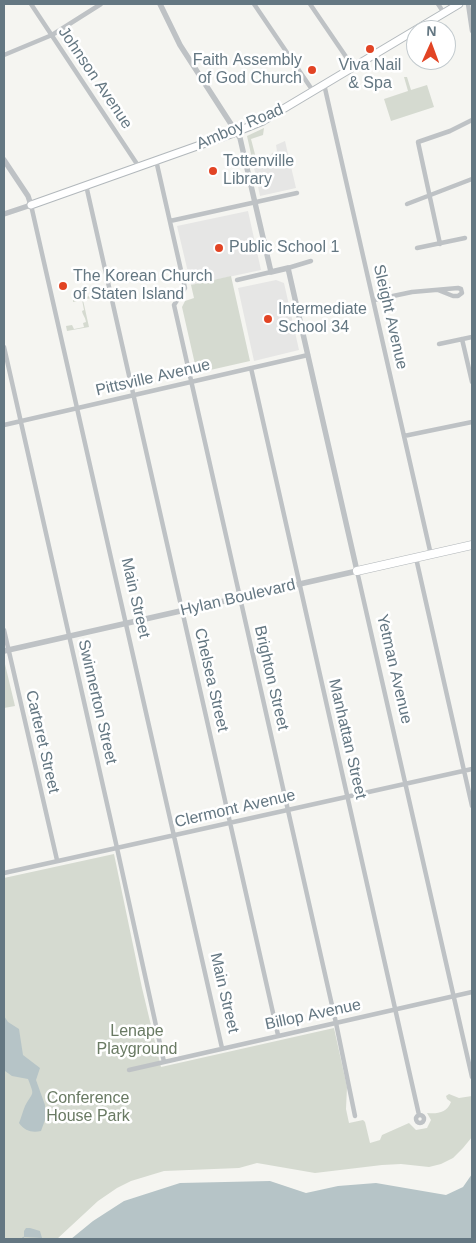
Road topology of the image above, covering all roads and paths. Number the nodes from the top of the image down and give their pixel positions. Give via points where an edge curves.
1 (31, 4) edge
2 (101, 4) edge
3 (160, 4) edge
4 (254, 4) edge
5 (310, 4) edge
6 (438, 4) edge
7 (459, 4) edge
8 (468, 4) edge
9 (444, 13) junction
10 (472, 31) edge
11 (52, 35) junction
12 (4, 56) edge
13 (353, 67) junction
14 (324, 84) junction
15 (313, 91) junction
16 (472, 120) edge
17 (237, 132) junction
18 (4, 160) edge
19 (156, 160) junction
20 (139, 167) junction
21 (472, 179) edge
22 (86, 185) junction
23 (296, 192) dead end
24 (430, 194) junction
25 (255, 202) junction
26 (32, 204) junction
27 (408, 204) dead end
28 (4, 214) edge
29 (170, 221) junction
30 (465, 238) dead end
31 (440, 244) junction
32 (418, 248) dead end
33 (311, 261) dead end
34 (288, 268) junction
35 (270, 272) junction
36 (237, 280) dead end
37 (438, 290) dead end
38 (374, 300) junction
39 (472, 337) edge
40 (462, 339) junction
41 (439, 344) dead end
42 (4, 348) edge
43 (308, 355) junction
44 (251, 368) junction
45 (192, 382) junction
46 (472, 382) edge
47 (134, 395) junction
48 (78, 408) junction
49 (20, 422) junction
50 (472, 422) edge
51 (4, 425) edge
52 (404, 436) junction
53 (472, 545) edge
54 (431, 555) junction
55 (416, 558) junction
56 (358, 571) junction
57 (299, 584) junction
58 (240, 598) junction
59 (183, 611) junction
60 (126, 624) junction
61 (4, 630) edge
62 (69, 636) junction
63 (6, 651) edge
64 (472, 769) edge
65 (464, 771) junction
66 (406, 784) junction
67 (347, 797) junction
68 (472, 806) edge
69 (288, 810) junction
70 (231, 824) junction
71 (174, 836) junction
72 (117, 848) junction
73 (57, 860) junction
74 (4, 873) edge
75 (472, 992) edge
76 (454, 996) junction
77 (395, 1010) junction
78 (336, 1023) junction
79 (278, 1035) junction
80 (222, 1048) junction
81 (164, 1062) junction
82 (129, 1070) dead end
83 (472, 1076) edge
84 (419, 1115) dead end
85 (355, 1116) dead end

1 - 11 street, Johnson Avenue
2 - 11 street
3 - 17 street via 180,45
4 - 15 street
5 - 13 street
6 - 9 street
7 - 9 main road, Amboy Road
8 - 10 street
9 - 13 main road, Amboy Road
11 - 12 street
11 - 20 street, Johnson Avenue
13 - 14 main road, Amboy Road
14 - 15 main road, Amboy Road
14 - 38 street, Sleight Avenue
15 - 17 main road, Amboy Road via 271,118
16 - 24 street via 418,142
17 - 19 main road, Amboy Road
17 - 25 street
18 - 26 street, Main Street
19 - 20 main road, Amboy Road
19 - 29 street, Brighton Street
20 - 22 main road, Amboy Road
21 - 24 street
22 - 26 main road, Amboy Road
22 - 47 street, Chelsea Street
23 - 25 street
24 - 27 street
24 - 31 street
25 - 29 street
25 - 35 street
26 - 28 street, Amboy Road
26 - 48 street, Main Street
29 - 45 street, Brighton Street via 185,288 174,305
30 - 31 street
31 - 32 street
33 - 34 street
34 - 35 street
34 - 43 street, Yetman Avenue
35 - 36 street
37 - 38 street
38 - 52 street, Sleight Avenue
39 - 40 street
40 - 41 street
40 - 46 street
42 - 49 street, Swinnerton Street
43 - 44 street, Pittsville Avenue
43 - 56 street, Yetman Avenue
44 - 45 street, Pittsville Avenue
44 - 57 street, Manhattan Street
45 - 47 street, Pittsville Avenue
45 - 58 street, Brighton Street
47 - 48 street, Pittsville Avenue
47 - 59 street, Chelsea Street
48 - 49 street, Pittsville Avenue
48 - 60 street, Main Street
49 - 51 street, Pittsville Avenue
49 - 62 street, Swinnerton Street
50 - 52 street
52 - 54 street, Sleight Avenue
53 - 54 main road, Hylan Boulevard
54 - 55 main road, Hylan Boulevard
55 - 56 main road, Hylan Boulevard
55 - 65 street
56 - 57 street, Hylan Boulevard
56 - 66 street, Yetman Avenue
57 - 58 street, Hylan Boulevard
57 - 67 street, Manhattan Street
58 - 59 street, Hylan Boulevard
58 - 69 street, Brighton Street
59 - 60 street, Hylan Boulevard
59 - 70 street, Chelsea Street
60 - 62 street, Hylan Boulevard
60 - 71 street, Main Street
61 - 63 street, Carteret Street
62 - 63 street, Hylan Boulevard
62 - 72 street, Swinnerton Street
63 - 73 street, Carteret Street
64 - 65 street, Clermont Avenue
65 - 66 street, Clermont Avenue
65 - 68 street
66 - 67 street, Clermont Avenue
66 - 76 street, Yetman Avenue
67 - 69 street, Clermont Avenue
67 - 77 street, Manhattan Street
69 - 70 street, Clermont Avenue
69 - 78 street, Brighton Street
70 - 71 street, Clermont Avenue
70 - 79 street, Chelsea Street
71 - 72 street, Clermont Avenue
71 - 80 street, Main Street
72 - 73 street, Clermont Avenue
72 - 81 street, Swinnerton Street
73 - 74 street, Clermont Avenue
75 - 76 street, Billop Avenue
76 - 77 street, Billop Avenue
76 - 83 street, Yetman Avenue
77 - 78 street, Billop Avenue
77 - 84 street, Manhattan Street
78 - 79 street, Billop Avenue
78 - 85 street, Brighton Street
79 - 80 street, Billop Avenue
80 - 81 street, Billop Avenue
81 - 82 street, Billop Avenue

